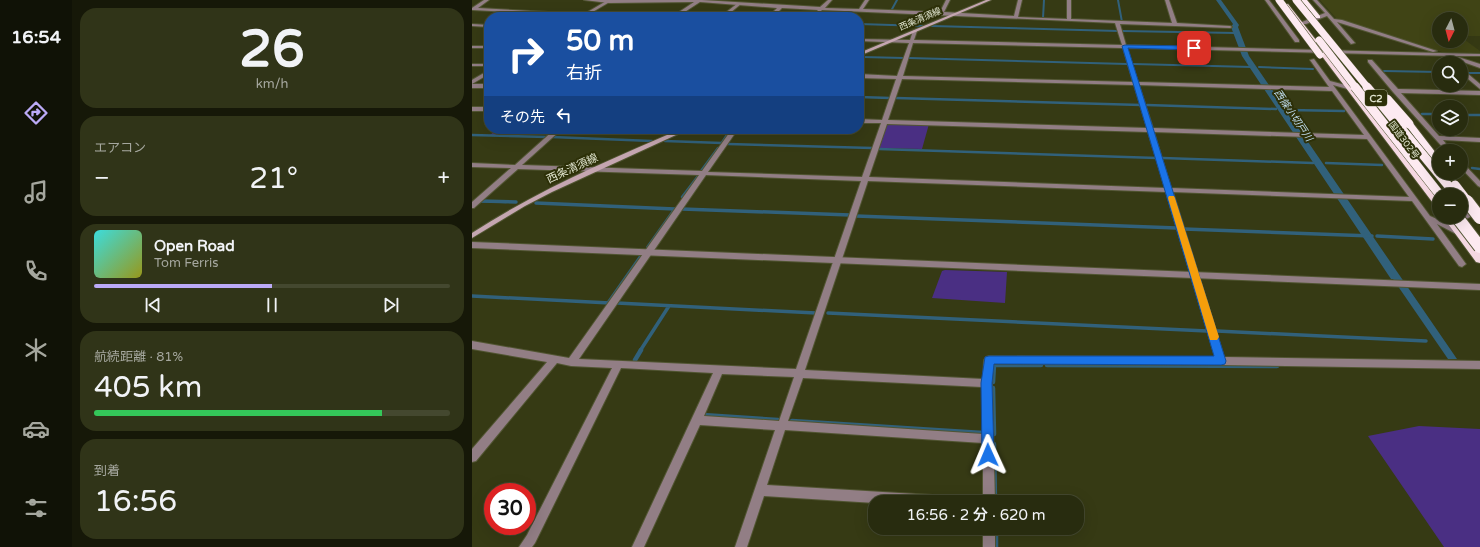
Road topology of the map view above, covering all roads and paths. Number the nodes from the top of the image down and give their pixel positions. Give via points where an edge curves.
1 (487, 0) edge
2 (586, 0) edge
3 (699, 0) edge
4 (744, 0) edge
5 (782, 0) edge
6 (830, 0) edge
7 (867, 0) edge
8 (948, 0) edge
9 (989, 0) edge
10 (1020, 0) edge
11 (1069, 0) edge
12 (1167, 0) edge
13 (1267, 0) edge
14 (1279, 0) edge
15 (1282, 0) edge
16 (1288, 0) edge
17 (1296, 0) edge
18 (1302, 0) edge
19 (1315, 0) edge
20 (610, 1) edge
21 (655, 1) edge
22 (739, 4) junction
23 (773, 6) junction
24 (781, 6) junction
25 (822, 8) junction
26 (473, 9) edge
27 (860, 10) junction
28 (520, 12) edge
29 (590, 12) edge
30 (682, 12) edge
31 (729, 12) edge
32 (775, 12) edge
33 (818, 12) edge
34 (941, 14) junction
35 (1327, 14) junction
36 (954, 15) junction
37 (1016, 18) junction
38 (1069, 20) junction
39 (1333, 20) junction
40 (1117, 22) junction
41 (1283, 22) junction
42 (472, 25) edge
43 (1175, 25) junction
44 (484, 26) edge
45 (1306, 27) junction
46 (1230, 28) dead end
47 (915, 31) junction
48 (864, 40) edge
49 (894, 40) junction
50 (912, 41) junction
51 (1297, 41) dead end
52 (1353, 43) dead end
53 (1125, 46) junction
54 (472, 47) edge
55 (484, 47) edge
56 (1322, 51) junction
57 (864, 53) edge
58 (1438, 54) junction
59 (1444, 54) junction
60 (1480, 55) edge
61 (1444, 56) edge
62 (1312, 60) dead end
63 (1370, 62) dead end
64 (472, 65) edge
65 (484, 65) edge
66 (1480, 66) edge
67 (484, 75) edge
68 (864, 76) edge
69 (1468, 76) edge
70 (900, 77) junction
71 (472, 82) edge
72 (1328, 82) junction
73 (1136, 83) junction
74 (472, 86) edge
75 (484, 86) edge
76 (1480, 87) edge
77 (1350, 88) junction
78 (1333, 89) junction
79 (1395, 91) junction
80 (1480, 93) edge
81 (472, 109) edge
82 (484, 109) edge
83 (864, 121) edge
84 (885, 122) junction
85 (1150, 130) junction
86 (553, 134) edge
87 (674, 134) edge
88 (731, 134) edge
89 (1368, 137) junction
90 (1437, 138) junction
91 (1480, 140) edge
92 (1443, 144) edge
93 (1432, 155) edge
94 (472, 165) edge
95 (516, 166) junction
96 (593, 169) junction
97 (1468, 172) edge
98 (704, 173) junction
99 (1424, 175) junction
100 (865, 179) junction
101 (1451, 180) edge
102 (1480, 185) edge
103 (1434, 188) edge
104 (1450, 188) edge
105 (1169, 190) junction
106 (1432, 196) edge
107 (1413, 199) junction
108 (472, 206) edge
109 (1468, 210) edge
110 (1480, 210) edge
111 (1468, 214) edge
112 (1426, 216) junction
113 (1480, 218) edge
114 (1456, 224) edge
115 (1458, 224) edge
116 (1480, 225) edge
117 (1461, 233) junction
118 (472, 236) edge
119 (472, 245) edge
120 (1480, 247) edge
121 (649, 253) junction
122 (1480, 259) edge
123 (837, 260) junction
124 (1462, 264) dead end
125 (1195, 275) junction
126 (1480, 287) edge
127 (472, 345) edge
128 (554, 360) junction
129 (1221, 361) junction
130 (571, 362) junction
131 (618, 364) junction
132 (1480, 365) edge
133 (719, 370) junction
134 (800, 374) junction
135 (987, 383) junction
136 (697, 420) junction
137 (782, 426) junction
138 (988, 439) junction
139 (472, 457) edge
140 (761, 490) junction
141 (989, 495) edge
142 (868, 497) edge
143 (989, 535) edge
144 (525, 547) edge
145 (638, 547) edge
146 (741, 547) edge
147 (989, 547) edge

1 - 26 street
2 - 20 street
3 - 21 street
3 - 22 street
3 - 30 street
4 - 22 street
5 - 23 street
6 - 25 street
7 - 27 street
8 - 34 street
9 - 36 main road, 西条清須線
10 - 37 street
11 - 38 street
12 - 43 street
13 - 41 street
14 - 99 highway, bridge via 1337,78
15 - 45 highway, 国道302号
16 - 99 highway, C2, bridge
17 - 104 highway, C2, bridge
18 - 45 highway
18 - 93 highway, bridge via 1409,124
19 - 35 street
20 - 21 street
20 - 29 street
22 - 23 street
22 - 31 street
23 - 24 street
24 - 25 street
24 - 32 street
25 - 27 street
25 - 33 street
26 - 28 street
27 - 34 street
34 - 36 street
35 - 39 street
35 - 45 street
36 - 37 street
36 - 47 main road, 西条清須線
37 - 38 street
38 - 40 street
39 - 52 street
39 - 59 street
40 - 43 street
40 - 53 street
41 - 45 street
41 - 51 street
42 - 44 street
43 - 46 street
45 - 56 highway, 国道302号
47 - 49 main road, 西条清須線
47 - 50 street
48 - 49 street
49 - 50 street
49 - 57 main road, 西条清須線
50 - 53 street
50 - 70 street
53 - 56 street
53 - 73 street
54 - 55 street
56 - 58 street
56 - 77 highway, 国道302号
58 - 59 street
58 - 61 street
59 - 60 street
59 - 66 street
62 - 72 street
63 - 79 street
64 - 65 street
67 - 71 street
68 - 70 street
69 - 76 street
70 - 73 street
70 - 84 street
72 - 77 street
72 - 78 street
73 - 78 street
73 - 85 street
74 - 75 street
77 - 106 highway, 国道302号
78 - 89 street
79 - 80 street
79 - 90 street
81 - 82 street
83 - 84 street
84 - 85 street
84 - 100 street
85 - 89 street
85 - 105 street
86 - 95 street
87 - 96 main road, 西条清須線
88 - 98 street
89 - 107 street
90 - 91 street
90 - 92 street
94 - 95 street
95 - 96 street
95 - 108 street
96 - 98 street
96 - 118 main road, 西条清須線 via 525,202
97 - 102 street
98 - 100 street
98 - 121 street
99 - 103 highway, C2, bridge
100 - 105 street
100 - 123 street
101 - 113 highway, bridge
105 - 107 street
105 - 125 street
107 - 112 street
109 - 116 highway
110 - 111 street
112 - 117 street
112 - 124 street
114 - 117 highway
115 - 120 highway, bridge
117 - 122 highway
119 - 121 street
121 - 123 street
121 - 130 street
123 - 125 street
123 - 134 street
125 - 126 street
125 - 129 street
127 - 128 street
128 - 130 street
128 - 139 street
129 - 132 street
129 - 135 street via 989,360
130 - 131 street
131 - 133 street
131 - 144 street
133 - 134 street
133 - 136 street
134 - 135 street
134 - 137 street
135 - 138 street
136 - 137 street
136 - 145 street
137 - 138 street
137 - 140 street
138 - 141 street
140 - 142 street
140 - 146 street
143 - 147 street

